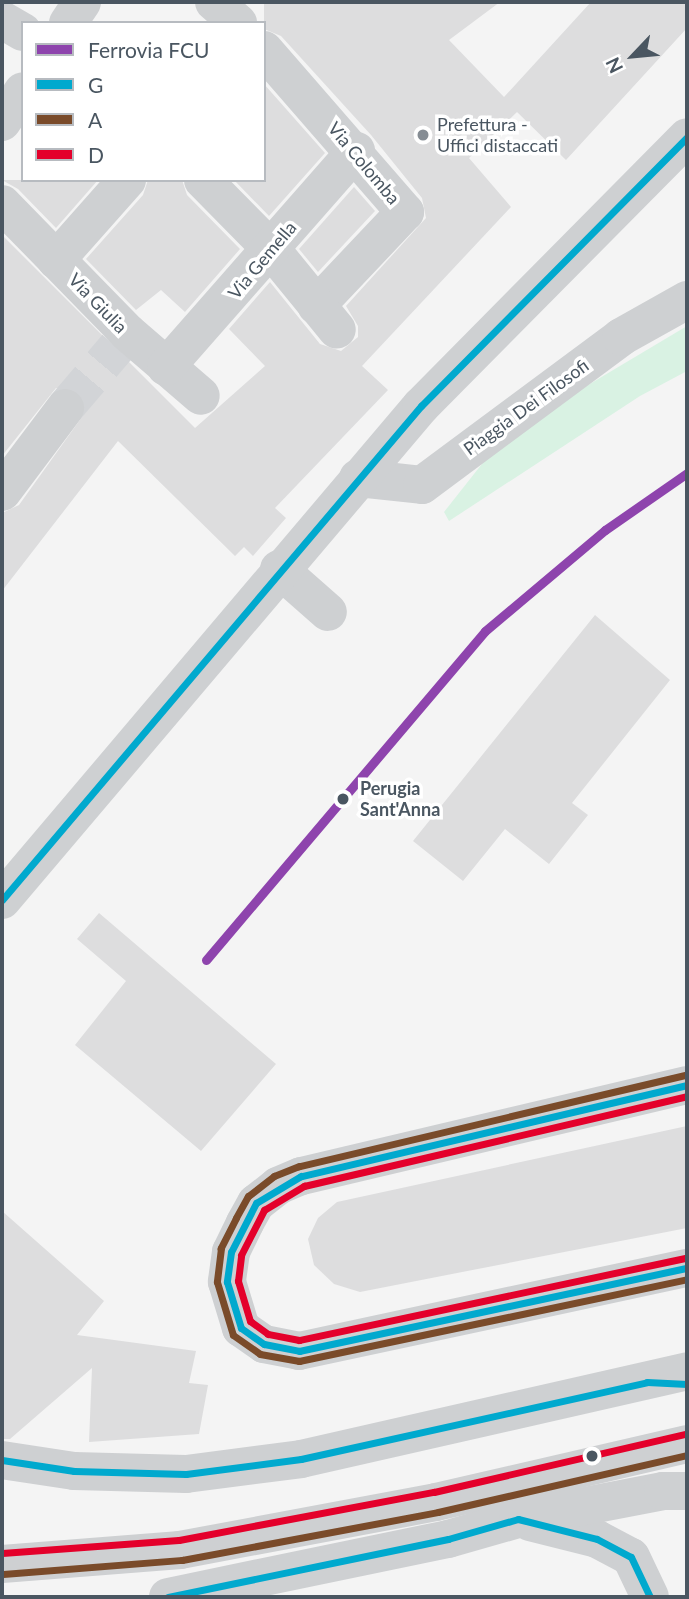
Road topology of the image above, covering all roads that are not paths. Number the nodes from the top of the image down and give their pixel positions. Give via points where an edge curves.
1 (82, 2) edge
2 (214, 2) edge
3 (2, 20) edge
4 (69, 21) edge
5 (236, 21) edge
6 (21, 31) edge
7 (266, 52) edge
8 (21, 94) edge
9 (2, 122) edge
10 (687, 137) edge
11 (356, 151) junction
12 (125, 182) edge
13 (205, 182) edge
14 (2, 204) edge
15 (271, 249) junction
16 (57, 260) junction
17 (687, 300) edge
18 (166, 367) junction
19 (201, 396) dead end
20 (65, 408) tunnel mouth
21 (358, 478) junction
22 (2, 492) edge
23 (279, 569) junction
24 (328, 612) dead end
25 (2, 900) edge
26 (687, 1086) edge
27 (687, 1269) edge
28 (687, 1371) edge
29 (647, 1382) junction
30 (687, 1384) edge
31 (687, 1444) edge
32 (2, 1460) edge
33 (687, 1491) edge
34 (518, 1519) junction
35 (2, 1563) edge
36 (168, 1597) edge
37 (650, 1597) edge

1 - 4 street
2 - 5 street
3 - 6 street
7 - 11 street, Via Colomba
8 - 9 street
10 - 21 street via 421,406
11 - 15 street, Via Gemella
11 - 15 street, Via Colomba via 405,212 327,318
12 - 16 street
13 - 15 street
14 - 16 street, Via Giulia
15 - 18 street, Via Gemella
16 - 18 street, Via Giulia via 122,340
17 - 21 street, Piaggia Dei Filosofi via 621,337 422,485
18 - 19 street, Via Giulia
20 - 22 street
21 - 23 street
23 - 24 street
23 - 25 street
26 - 27 street via 278,1185 256,1203 231,1252 227,1282 230,1305 241,1328 264,1344 299,1351
28 - 29 street
29 - 30 street
29 - 32 street via 301,1459 186,1474 74,1471
31 - 35 street via 436,1502 180,1550
33 - 34 street via 663,1491
34 - 36 street via 448,1539
34 - 37 street via 597,1539 631,1557

